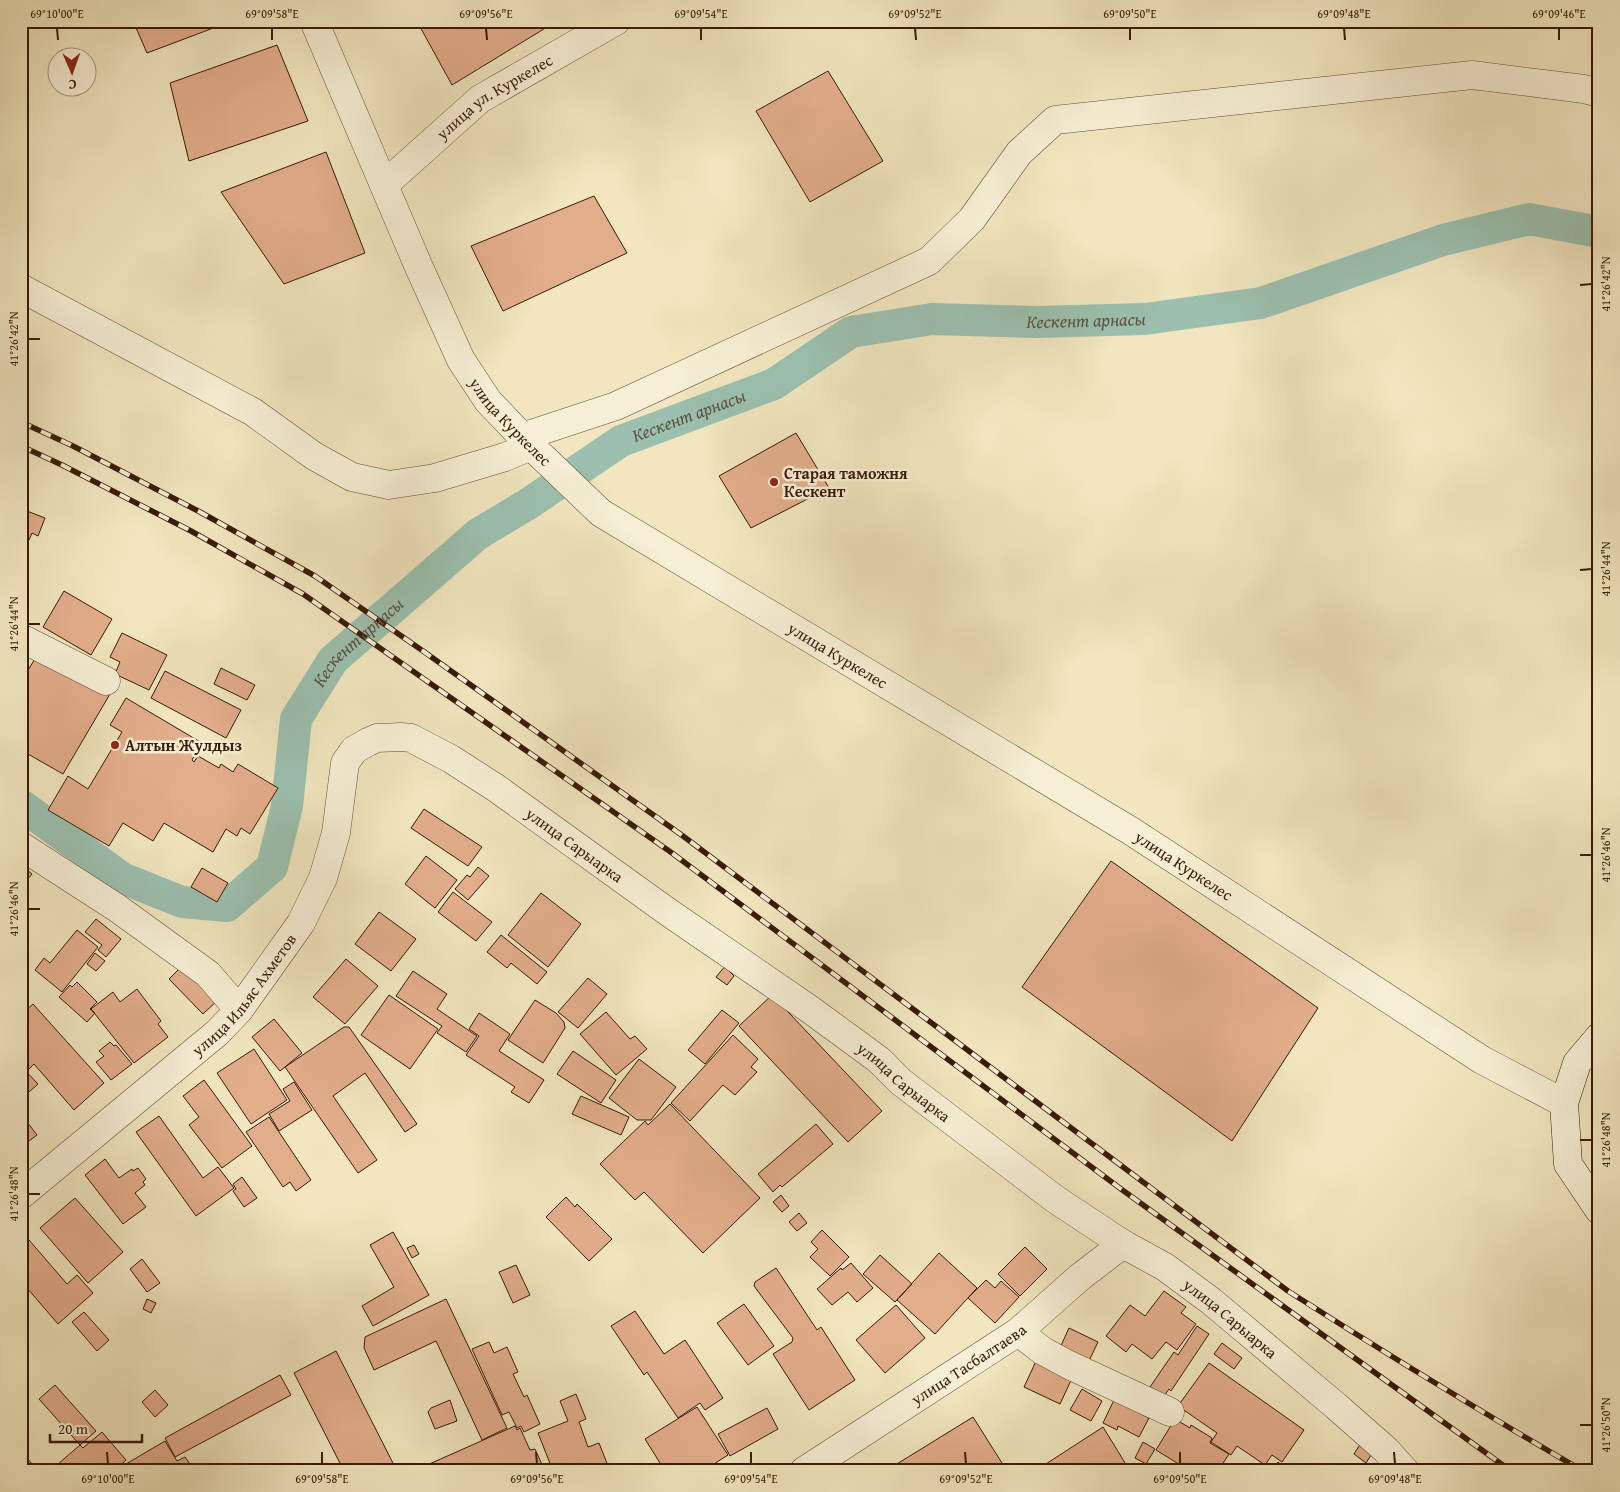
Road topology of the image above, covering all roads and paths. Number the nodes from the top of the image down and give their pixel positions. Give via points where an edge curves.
1 (314, 21) edge
2 (616, 21) edge
3 (1599, 93) edge
4 (384, 185) junction
5 (21, 288) edge
6 (526, 441) junction
7 (21, 638) edge
8 (106, 681) dead end
9 (377, 738) joint
10 (21, 846) edge
11 (239, 1010) junction
12 (1599, 1037) edge
13 (1564, 1103) junction
14 (21, 1195) edge
15 (1599, 1210) edge
16 (1123, 1244) junction
17 (1018, 1332) junction
18 (1170, 1412) dead end
19 (804, 1471) edge
20 (1405, 1471) edge

1 - 4 street, улица Куркелес
2 - 4 street, улица ул. Куркелес via 480,99
3 - 6 street via 1472,75 1056,120 1019,152 972,219 930,261 616,406
4 - 6 street, улица Куркелес via 461,360 488,402
5 - 6 street via 253,412 314,456 352,476 389,485 435,478 505,457
6 - 13 street, улица Куркелес via 601,514 1131,831 1482,1060
7 - 8 street
9 - 11 street, улица Ильяс Ахметов via 354,750 346,763 336,833 323,878 301,923
9 - 16 street, улица Сарыарка via 411,738 496,788 808,1008 879,1060 901,1082 962,1130 1055,1199
10 - 11 street via 117,908 208,974
11 - 14 street, улица Ильяс Ахметов via 217,1033
12 - 13 street via 1577,1063
13 - 15 street via 1568,1164
16 - 17 street, улица Тасбалтаева
16 - 20 street, улица Сарыарка via 1165,1267 1233,1319 1386,1450
17 - 18 street via 1060,1360
17 - 19 street, улица Тасбалтаева

